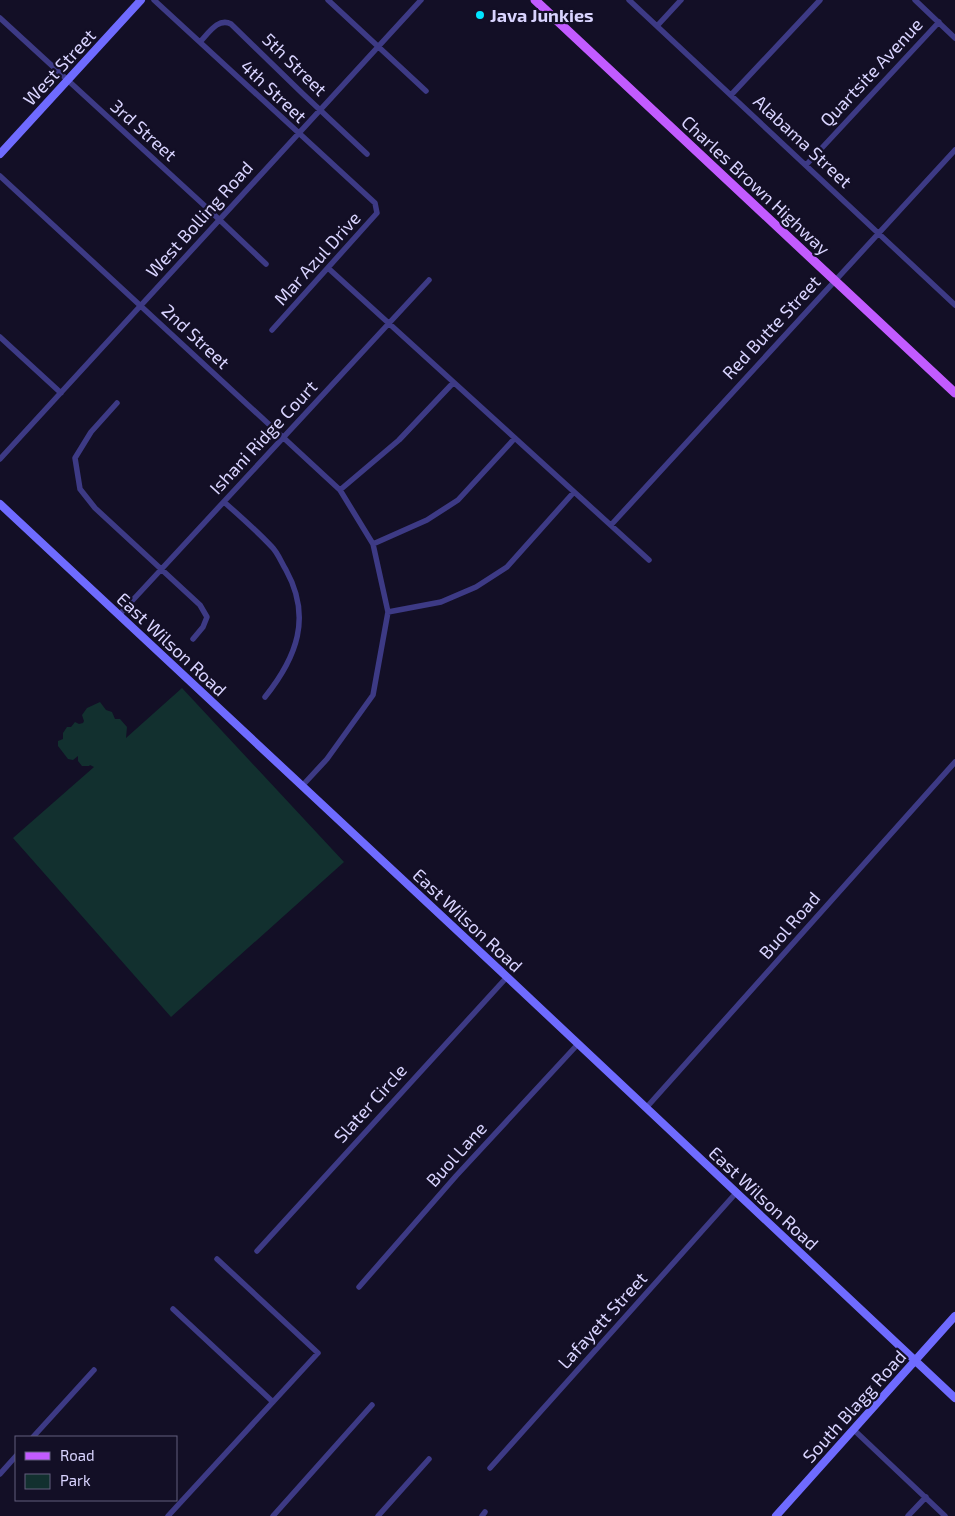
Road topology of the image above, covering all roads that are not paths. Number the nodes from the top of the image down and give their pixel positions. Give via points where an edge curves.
1 (141, 0) edge
2 (154, 0) edge
3 (328, 0) edge
4 (421, 0) edge
5 (536, 0) edge
6 (629, 0) edge
7 (681, 0) edge
8 (820, 0) edge
9 (915, 0) edge
10 (0, 18) edge
11 (939, 22) junction
12 (657, 26) junction
13 (955, 38) edge
14 (200, 42) junction
15 (378, 46) junction
16 (67, 80) junction
17 (426, 91) dead end
18 (732, 95) junction
19 (320, 110) junction
20 (298, 133) junction
21 (955, 150) edge
22 (0, 154) edge
23 (367, 154) dead end
24 (806, 165) junction
25 (0, 176) edge
26 (375, 203) joint
27 (219, 220) junction
28 (878, 232) junction
29 (266, 264) dead end
30 (328, 268) junction
31 (429, 280) dead end
32 (835, 280) junction
33 (953, 300) edge
34 (141, 306) junction
35 (388, 324) junction
36 (272, 330) dead end
37 (0, 337) edge
38 (453, 384) junction
39 (61, 393) junction
40 (955, 393) edge
41 (117, 403) dead end
42 (284, 437) junction
43 (515, 438) junction
44 (0, 459) edge
45 (340, 490) junction
46 (574, 492) junction
47 (224, 502) junction
48 (0, 504) edge
49 (611, 525) junction
50 (373, 544) junction
51 (649, 560) dead end
52 (162, 568) junction
53 (388, 612) junction
54 (119, 615) junction
55 (193, 639) dead end
56 (265, 697) dead end
57 (955, 762) edge
58 (302, 786) junction
59 (507, 977) junction
60 (578, 1044) junction
61 (646, 1108) junction
62 (736, 1193) junction
63 (257, 1251) dead end
64 (217, 1259) dead end
65 (359, 1287) dead end
66 (173, 1309) dead end
67 (955, 1316) edge
68 (914, 1361) junction
69 (94, 1370) dead end
70 (955, 1398) edge
71 (273, 1402) junction
72 (372, 1405) dead end
73 (854, 1430) junction
74 (34, 1436) edge
75 (15, 1457) edge
76 (429, 1459) dead end
77 (490, 1468) dead end
78 (0, 1474) edge
79 (926, 1497) junction
80 (172, 1515) edge
81 (273, 1516) edge
82 (378, 1516) edge
83 (776, 1516) edge
84 (908, 1516) edge
85 (945, 1516) edge

1 - 16 street, West Street
2 - 14 street, 4th Street
3 - 15 street
4 - 15 street, West Bolling Road
5 - 32 main road, Charles Brown Highway
6 - 12 street, Alabama Street
7 - 12 street
8 - 18 street
9 - 11 street
10 - 16 street, 3rd Street
11 - 13 street
11 - 24 street, Quartsite Avenue
12 - 18 street, Alabama Street
14 - 19 street, 5th Street via 222,22 231,24
14 - 20 street, 4th Street
15 - 17 street
15 - 19 street, West Bolling Road
16 - 22 street, West Street
16 - 27 street, 3rd Street
18 - 24 street, Alabama Street
19 - 20 street, West Bolling Road
19 - 23 street, 5th Street
20 - 26 street, 4th Street
20 - 27 street, West Bolling Road
21 - 28 street, Red Butte Street
24 - 28 street, Alabama Street
25 - 34 street, 2nd Street
26 - 30 street, Mar Azul Drive via 377,213
27 - 29 street, 3rd Street
27 - 34 street, West Bolling Road
28 - 32 street, Red Butte Street
28 - 33 street, Alabama Street
30 - 35 street
30 - 36 street, Mar Azul Drive
31 - 35 street, Ishani Ridge Court
32 - 40 main road, Charles Brown Highway
32 - 49 street, Red Butte Street
34 - 39 street, West Bolling Road
34 - 42 street, 2nd Street
35 - 38 street
35 - 42 street, Ishani Ridge Court
37 - 39 street
38 - 43 street
38 - 45 street via 399,440
39 - 44 street, West Bolling Road
41 - 52 street via 91,432 75,458 80,489 95,508
42 - 45 street, 2nd Street
42 - 47 street, Ishani Ridge Court
43 - 46 street
43 - 50 street via 458,500 427,520
45 - 50 street, 2nd Street
46 - 49 street
46 - 53 street via 507,567 476,587 441,602
47 - 52 street, Ishani Ridge Court
47 - 56 street via 273,548 290,578 299,604 299,632 289,661
48 - 54 street, East Wilson Road
49 - 51 street
50 - 53 street, 2nd Street
52 - 54 street, Ishani Ridge Court
52 - 55 street via 200,605 207,617
53 - 58 street via 373,695 327,759
54 - 58 street, East Wilson Road
57 - 61 street, Buol Road
58 - 59 street, East Wilson Road
59 - 60 street, East Wilson Road
59 - 63 street, Slater Circle
60 - 61 street, East Wilson Road
60 - 65 street, Buol Lane
61 - 62 street, East Wilson Road
62 - 68 street, East Wilson Road
62 - 77 street, Lafayett Street
64 - 71 street via 318,1353
66 - 71 street
67 - 68 street, South Blagg Road
68 - 70 street, East Wilson Road
68 - 73 street, South Blagg Road
69 - 74 street
71 - 80 street
72 - 81 street
73 - 79 street
73 - 83 street, South Blagg Road
75 - 78 street
76 - 82 street
79 - 84 street
79 - 85 street

